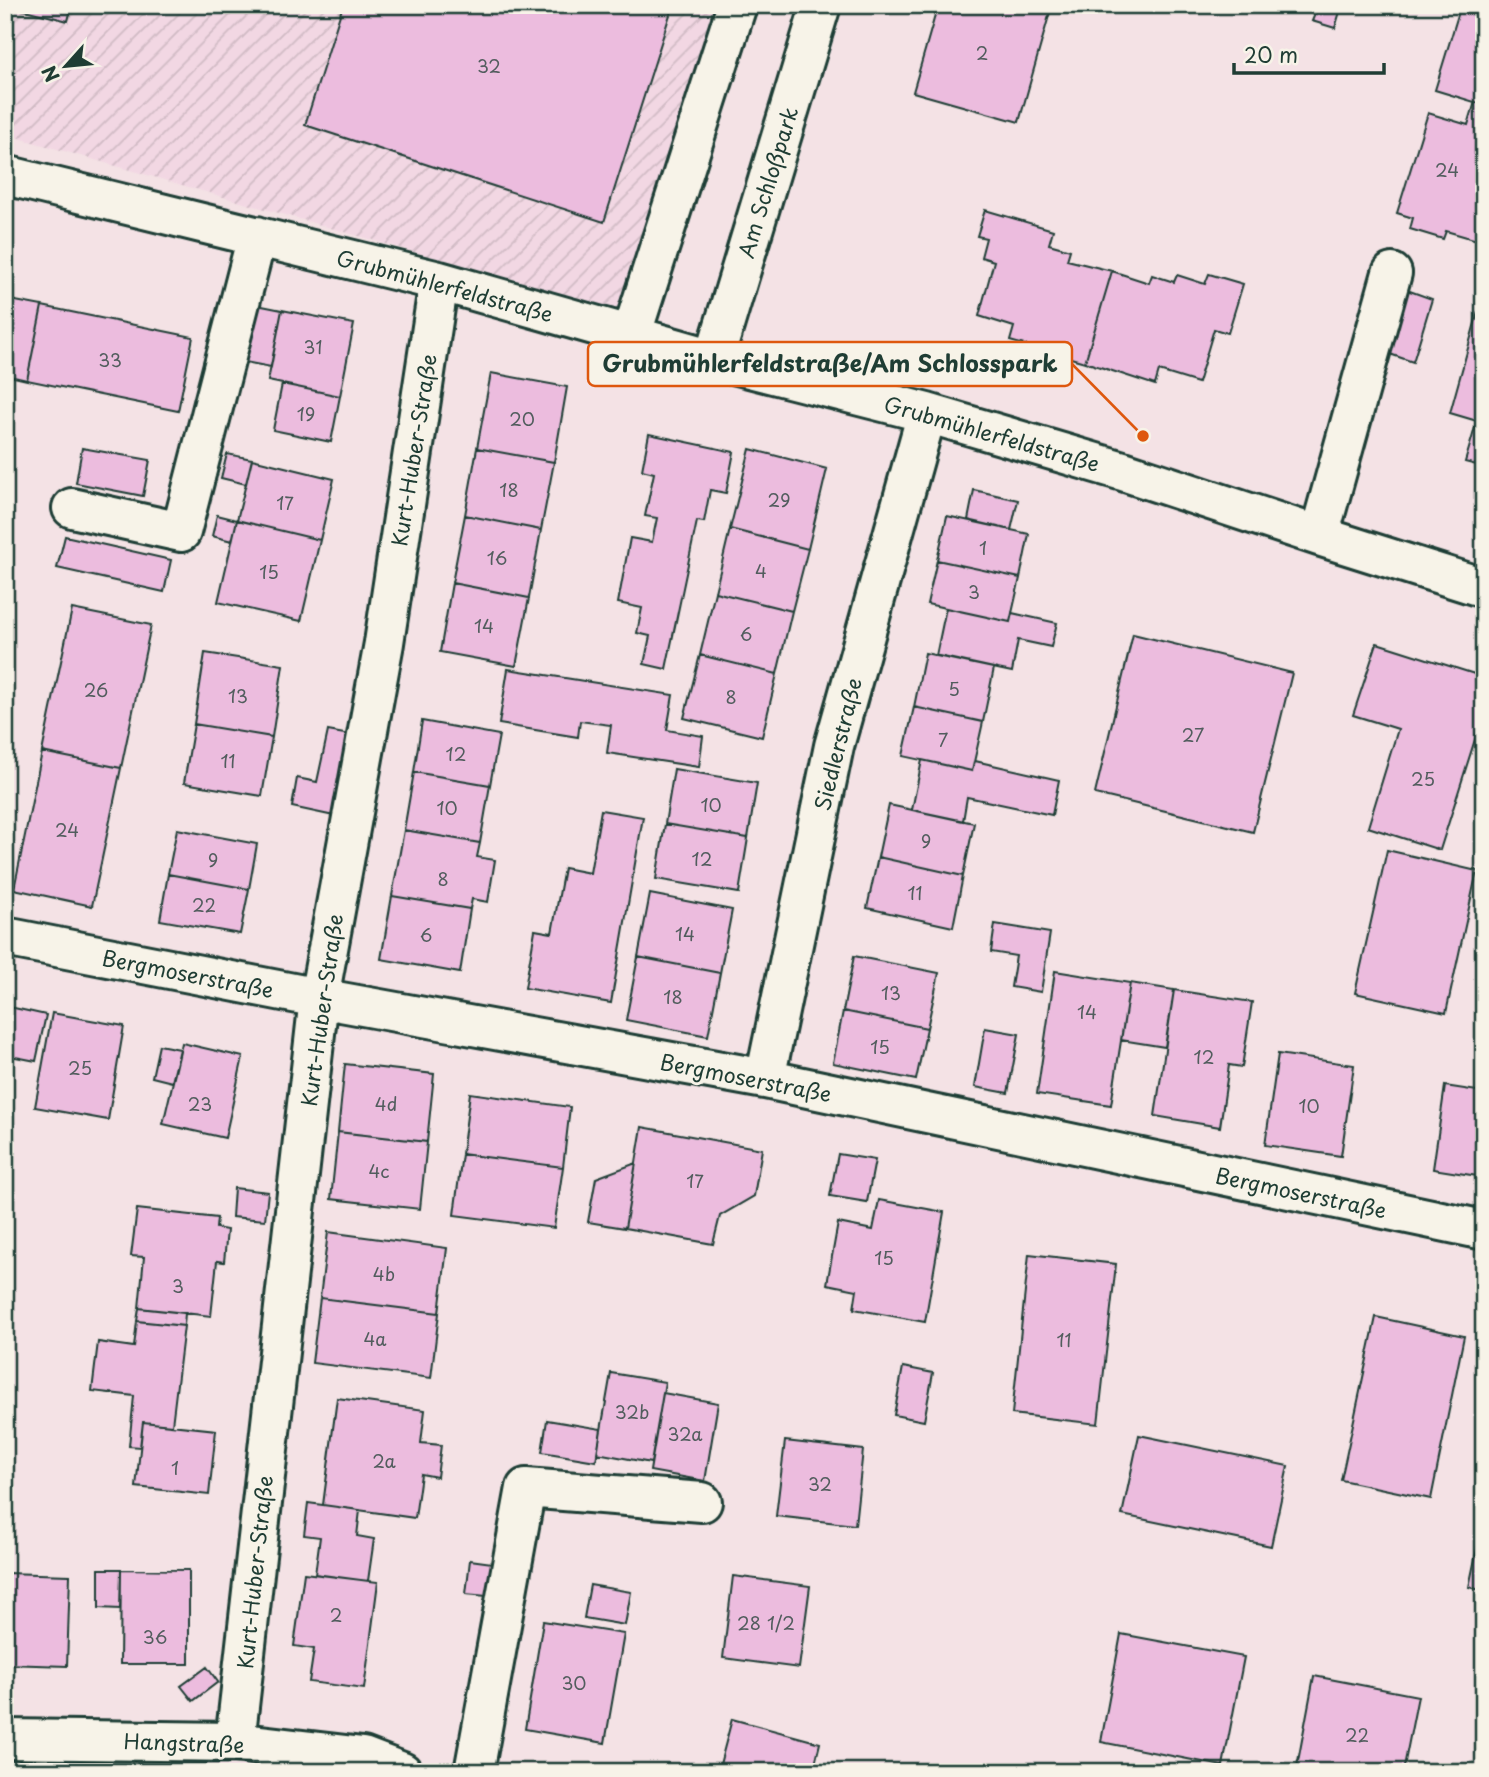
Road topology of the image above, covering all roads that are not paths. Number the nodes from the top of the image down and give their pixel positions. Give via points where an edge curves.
1 (737, 5) edge
2 (821, 5) edge
3 (5, 175) edge
4 (257, 236) junction
5 (1392, 273) dead end
6 (439, 281) junction
7 (631, 336) junction
8 (714, 359) junction
9 (927, 413) junction
10 (72, 509) dead end
11 (1319, 536) junction
12 (1484, 589) edge
13 (5, 937) edge
14 (319, 998) junction
15 (765, 1079) junction
16 (1484, 1230) edge
17 (702, 1502) dead end
18 (5, 1739) edge
19 (235, 1742) junction
20 (402, 1772) edge
21 (474, 1772) edge

1 - 7 street
2 - 8 street, Am Schloßpark
3 - 4 street, Grubmühlerfeldstraße
4 - 6 street, Grubmühlerfeldstraße
4 - 10 street via 181,532
5 - 11 street
6 - 7 street, Grubmühlerfeldstraße
6 - 14 street, Kurt-Huber-Straße via 384,643
7 - 8 street, Grubmühlerfeldstraße
8 - 9 street, Grubmühlerfeldstraße
9 - 11 street, Grubmühlerfeldstraße
9 - 15 street, Siedlerstraße via 834,746
11 - 12 street, Grubmühlerfeldstraße
13 - 14 street, Bergmoserstraße
14 - 15 street, Bergmoserstraße
14 - 19 street, Kurt-Huber-Straße
15 - 16 street, Bergmoserstraße
17 - 21 street via 526,1488
18 - 19 street, Hangstraße
19 - 20 street, Hangstraße via 363,1757

